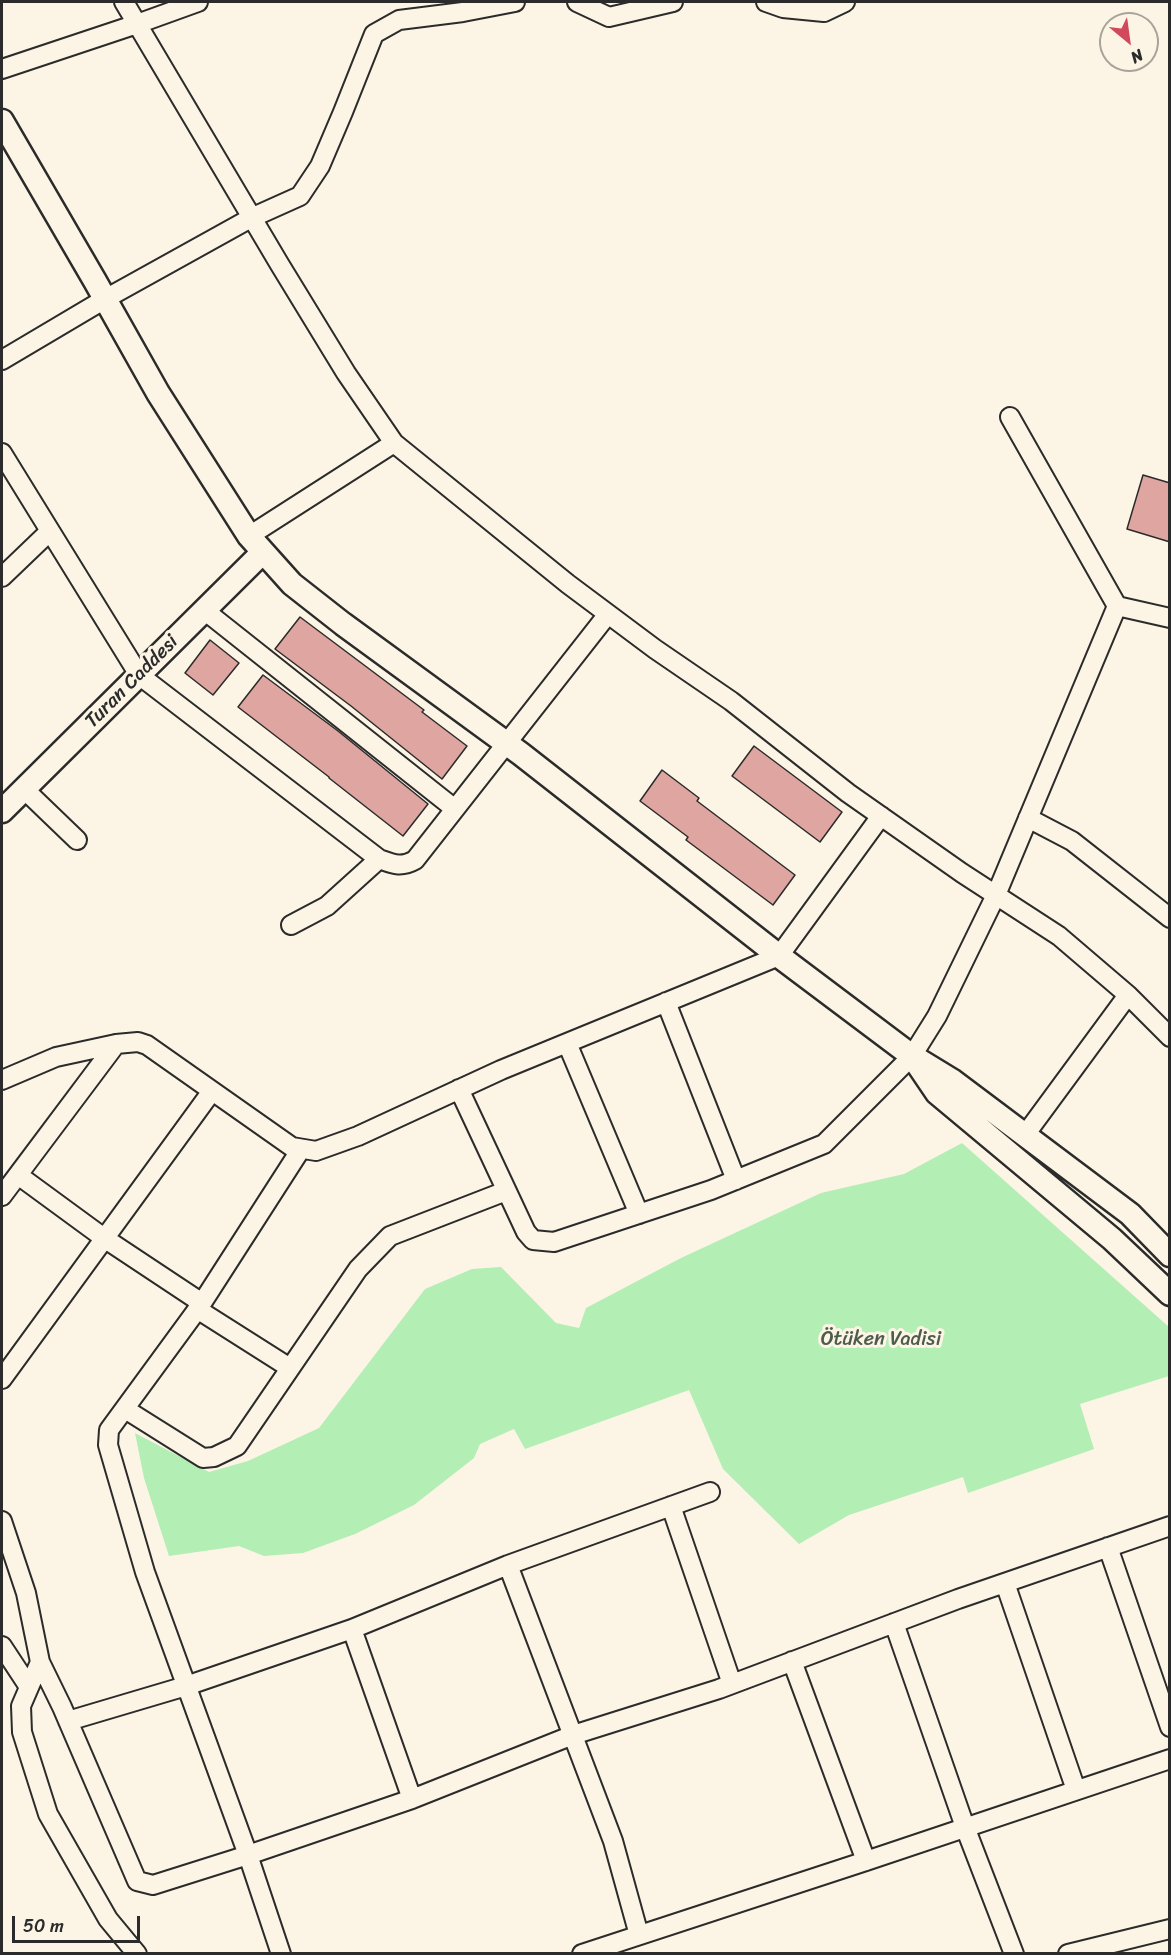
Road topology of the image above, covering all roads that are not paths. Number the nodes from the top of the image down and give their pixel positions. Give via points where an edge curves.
1 (124, 2) edge
2 (198, 2) edge
3 (515, 2) edge
4 (577, 2) edge
5 (673, 2) edge
6 (766, 2) edge
7 (845, 2) edge
8 (138, 24) junction
9 (2, 69) edge
10 (2, 121) edge
11 (251, 218) junction
12 (105, 299) junction
13 (2, 360) edge
14 (1010, 417) dead end
15 (394, 443) junction
16 (2, 453) edge
17 (50, 531) junction
18 (256, 544) junction
19 (2, 577) edge
20 (1117, 606) junction
21 (204, 610) junction
22 (608, 614) junction
23 (1170, 618) edge
24 (139, 675) junction
25 (506, 743) junction
26 (24, 789) junction
27 (455, 809) junction
28 (2, 811) edge
29 (881, 816) junction
30 (1028, 818) junction
31 (77, 840) dead end
32 (379, 859) junction
33 (996, 895) junction
34 (1170, 918) edge
35 (291, 925) dead end
36 (779, 956) junction
37 (1128, 995) junction
38 (666, 1002) junction
39 (1170, 1037) edge
40 (567, 1043) junction
41 (116, 1044) junction
42 (912, 1056) junction
43 (2, 1080) edge
44 (459, 1089) junction
45 (212, 1091) junction
46 (1025, 1135) junction
47 (302, 1149) junction
48 (18, 1174) junction
49 (736, 1180) junction
50 (506, 1191) junction
51 (2, 1196) edge
52 (639, 1214) junction
53 (104, 1238) junction
54 (1170, 1255) edge
55 (1170, 1294) edge
56 (200, 1306) junction
57 (290, 1368) junction
58 (2, 1379) edge
59 (125, 1409) junction
60 (710, 1492) dead end
61 (671, 1506) junction
62 (2, 1521) edge
63 (1170, 1526) edge
64 (1108, 1547) junction
65 (508, 1565) junction
66 (1005, 1583) junction
67 (894, 1623) junction
68 (352, 1629) junction
69 (2, 1646) edge
70 (792, 1661) junction
71 (40, 1662) junction
72 (9, 1672) edge
73 (732, 1684) junction
74 (186, 1686) junction
75 (29, 1687) junction
76 (68, 1721) junction
77 (1170, 1727) edge
78 (573, 1735) junction
79 (1170, 1759) edge
80 (1076, 1790) junction
81 (412, 1799) junction
82 (965, 1827) junction
83 (248, 1855) junction
84 (866, 1861) junction
85 (1170, 1929) edge
86 (639, 1935) junction
87 (137, 1953) edge
88 (281, 1953) edge
89 (582, 1953) edge
90 (1014, 1953) edge
91 (1068, 1953) edge

1 - 8 street
2 - 8 street
3 - 11 street via 399,21 374,34 320,166 305,189 300,196
4 - 5 street via 609,17
6 - 7 street via 783,8 824,12
8 - 9 street
8 - 11 street
10 - 12 street
11 - 12 street
11 - 15 street via 346,374
12 - 13 street
12 - 18 street via 158,393
14 - 20 street
15 - 18 street
15 - 22 street
16 - 17 street
17 - 19 street
17 - 24 street
18 - 21 street, Turan Caddesi
18 - 25 street via 292,584
20 - 23 street
20 - 30 street
21 - 24 street, Turan Caddesi
21 - 27 street
22 - 25 street
22 - 29 street via 731,701
24 - 26 street, Turan Caddesi
24 - 32 street
25 - 27 street
25 - 36 street
26 - 28 street, Turan Caddesi
26 - 31 street
27 - 32 street via 415,860 397,866
29 - 33 street
29 - 36 street
30 - 33 street
30 - 34 street via 1072,841
32 - 35 street via 327,906
33 - 37 street via 1059,936
33 - 42 street via 937,1016
36 - 38 street
36 - 42 street
37 - 39 street
37 - 46 street
38 - 40 street
38 - 49 street
40 - 44 street
40 - 52 street
41 - 43 street via 56,1057
41 - 45 street via 147,1045
41 - 48 street
42 - 46 street via 953,1081
42 - 49 street via 824,1144
42 - 55 street via 937,1093 1112,1239
44 - 47 street via 358,1136 316,1151
44 - 50 street
45 - 47 street via 292,1147
45 - 53 street
46 - 54 street via 1130,1214
47 - 56 street
48 - 51 street
48 - 53 street
49 - 52 street
50 - 52 street via 533,1240 554,1242
50 - 57 street via 390,1236 358,1269
53 - 56 street
53 - 58 street
56 - 57 street
56 - 59 street
57 - 59 street via 237,1446 214,1457 203,1458
59 - 74 street via 109,1430 108,1445 145,1572
60 - 61 street
61 - 65 street
61 - 73 street
62 - 71 street via 26,1593
63 - 64 street
64 - 66 street
64 - 77 street
65 - 68 street
65 - 78 street
66 - 67 street
66 - 80 street
67 - 70 street
67 - 82 street
68 - 74 street
68 - 81 street
69 - 72 street
70 - 73 street
70 - 84 street
71 - 75 street
71 - 76 street
72 - 75 street
73 - 78 street
74 - 76 street
74 - 83 street
75 - 87 street via 21,1706 22,1732 48,1814 108,1919
76 - 83 street via 137,1881 153,1885
78 - 81 street
78 - 86 street via 613,1841
79 - 80 street
80 - 82 street
81 - 83 street
82 - 84 street
82 - 90 street
83 - 88 street
84 - 86 street
85 - 91 street
86 - 89 street

